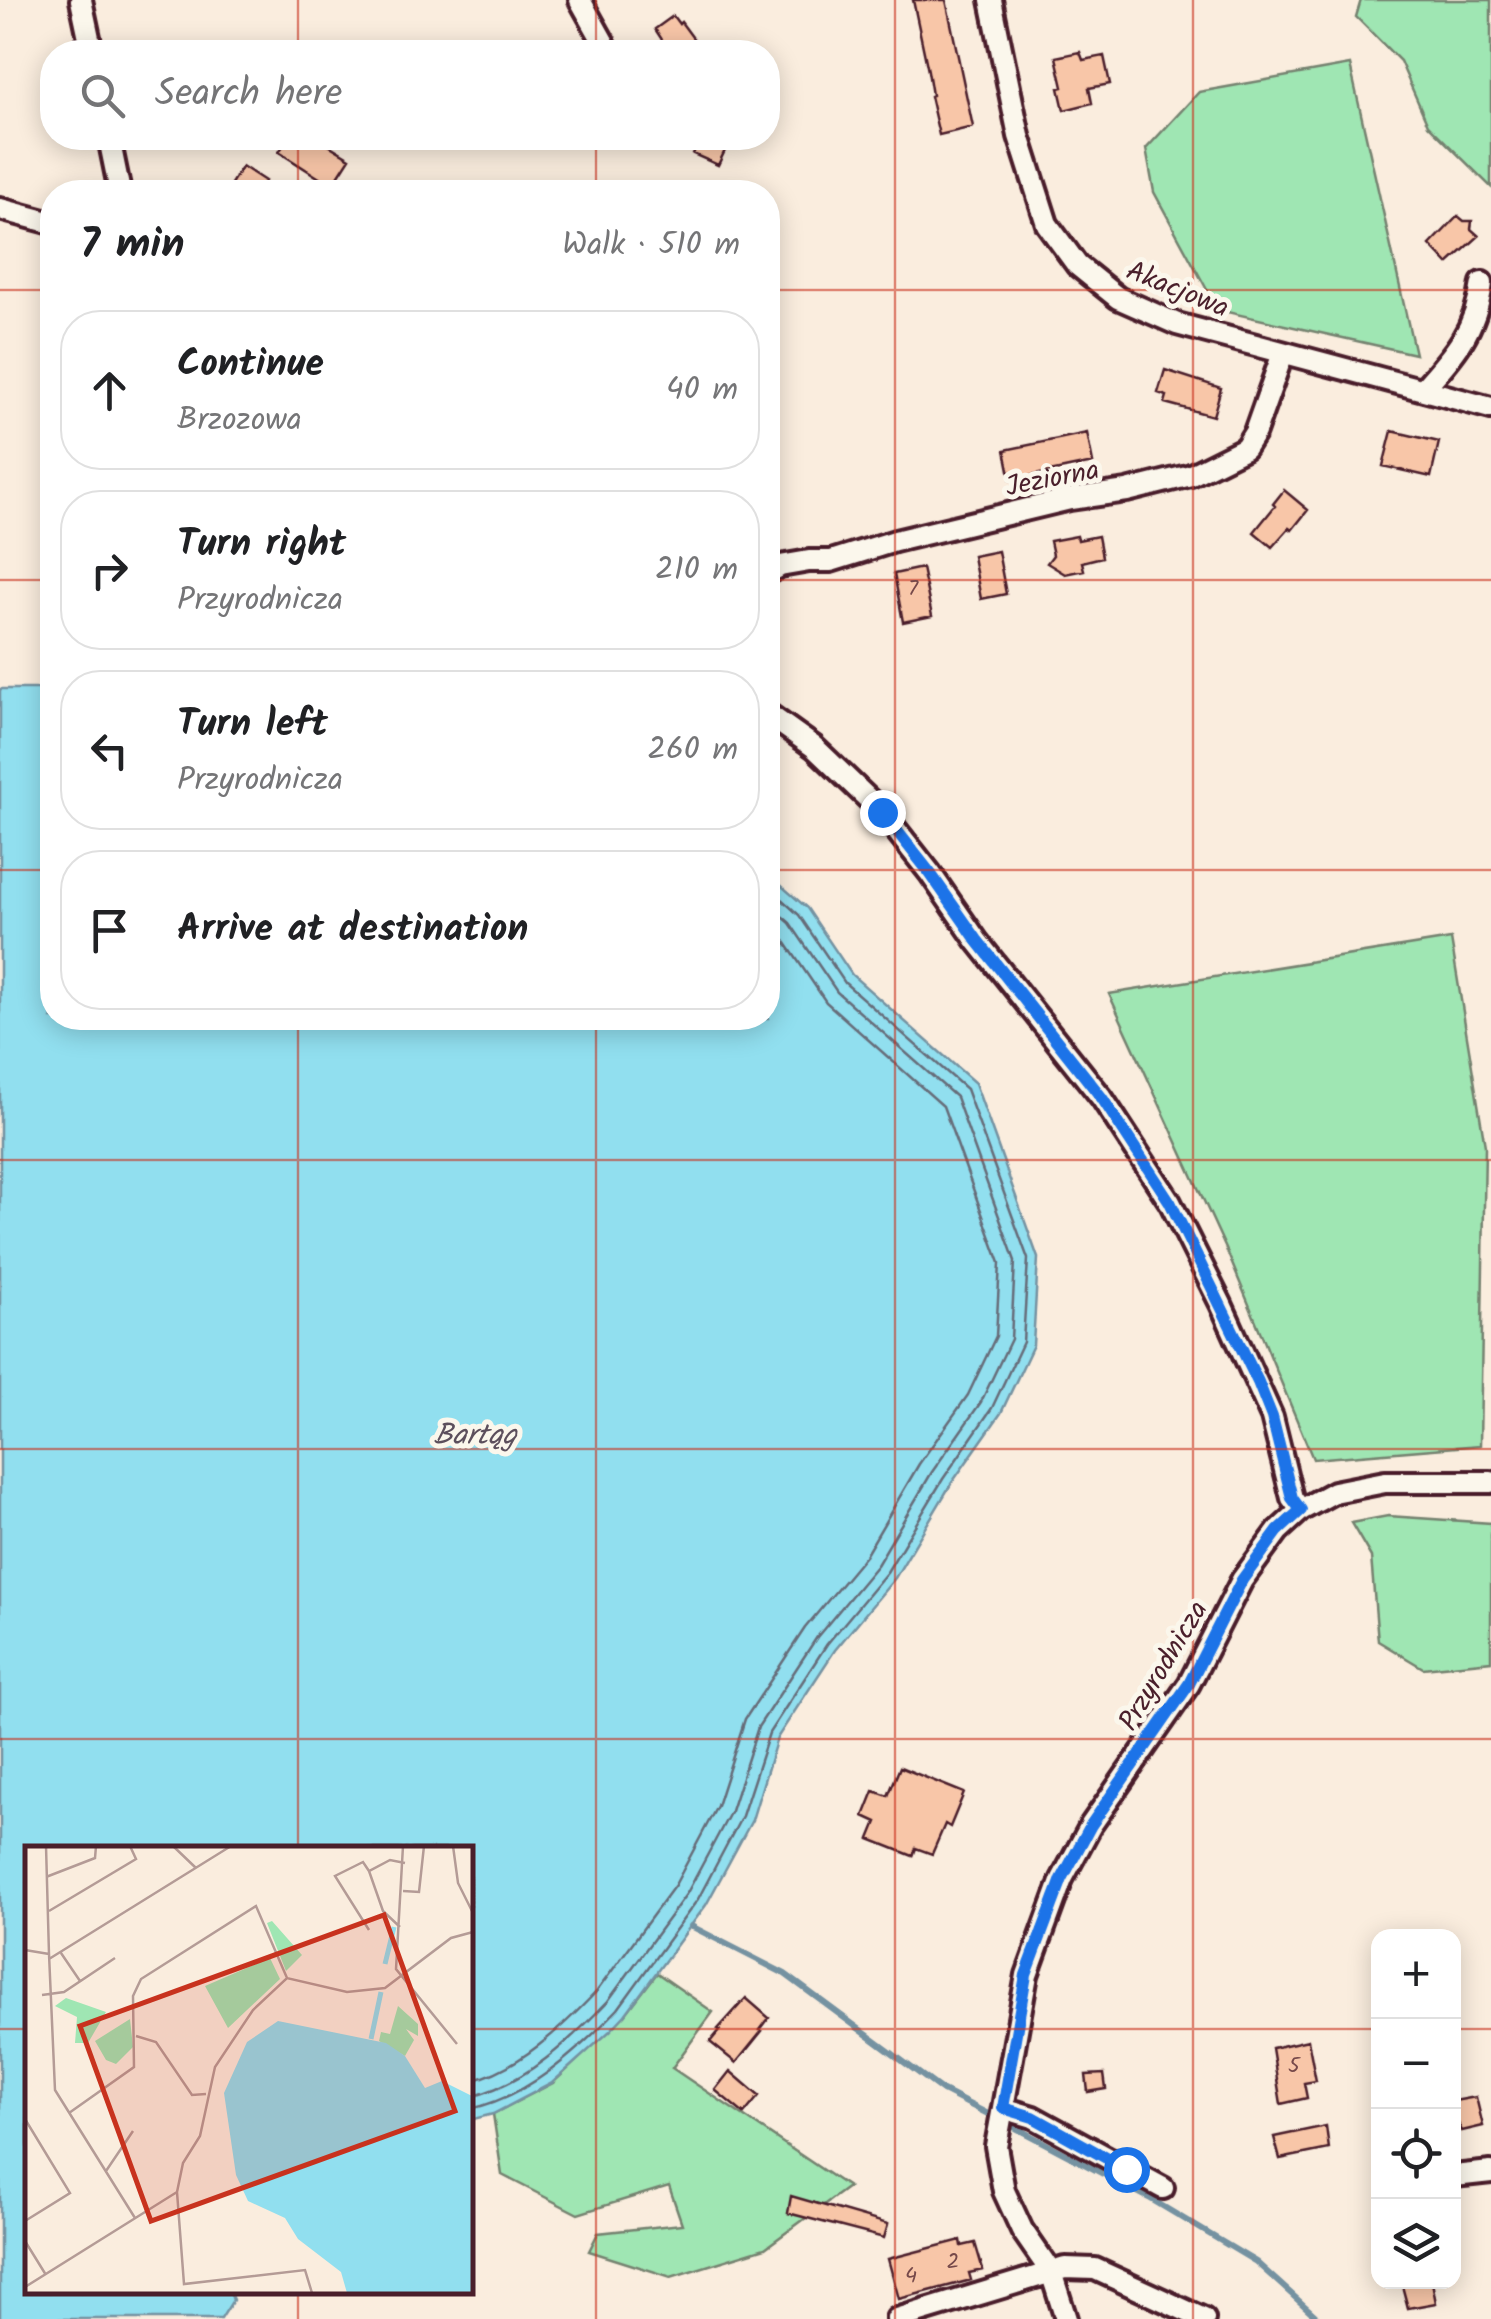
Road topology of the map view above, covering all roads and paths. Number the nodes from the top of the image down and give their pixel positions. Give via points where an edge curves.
1 (81, 0) edge
2 (580, 0) edge
3 (991, 0) edge
4 (89, 40) edge
5 (602, 40) edge
6 (111, 150) edge
7 (118, 180) edge
8 (0, 208) edge
9 (40, 220) edge
10 (1482, 283) dead end
11 (1282, 353) junction
12 (1423, 388) junction
13 (1491, 408) edge
14 (780, 566) edge
15 (780, 723) edge
16 (1491, 1482) edge
17 (1301, 1510) junction
18 (1003, 2108) junction
19 (1491, 2172) edge
20 (1461, 2175) edge
21 (1163, 2188) dead end
22 (1050, 2272) junction
23 (896, 2319) edge
24 (1066, 2319) edge
25 (1204, 2319) edge

1 - 4 street
2 - 5 street
3 - 11 street, Akacjowa via 1019,136 1047,224 1078,265 1118,298 1163,318
6 - 7 street
8 - 9 street
10 - 12 street via 1471,326
11 - 12 street, Akacjowa
11 - 14 street, Jeziorna via 1245,448 1191,475 831,560
12 - 13 street, Akacjowa
15 - 17 street via 882,812 1102,1098 1170,1202 1228,1320 1272,1417 1292,1498
16 - 17 street via 1384,1482 1334,1492
17 - 18 street, Przyrodnicza via 1242,1580 1189,1684 1091,1825 1062,1879 1026,1975
18 - 21 street via 1033,2117
18 - 22 street, Przyrodnicza via 996,2146 1004,2191
19 - 20 street
22 - 23 street
22 - 24 street, Przyrodnicza
22 - 25 street via 1096,2269

